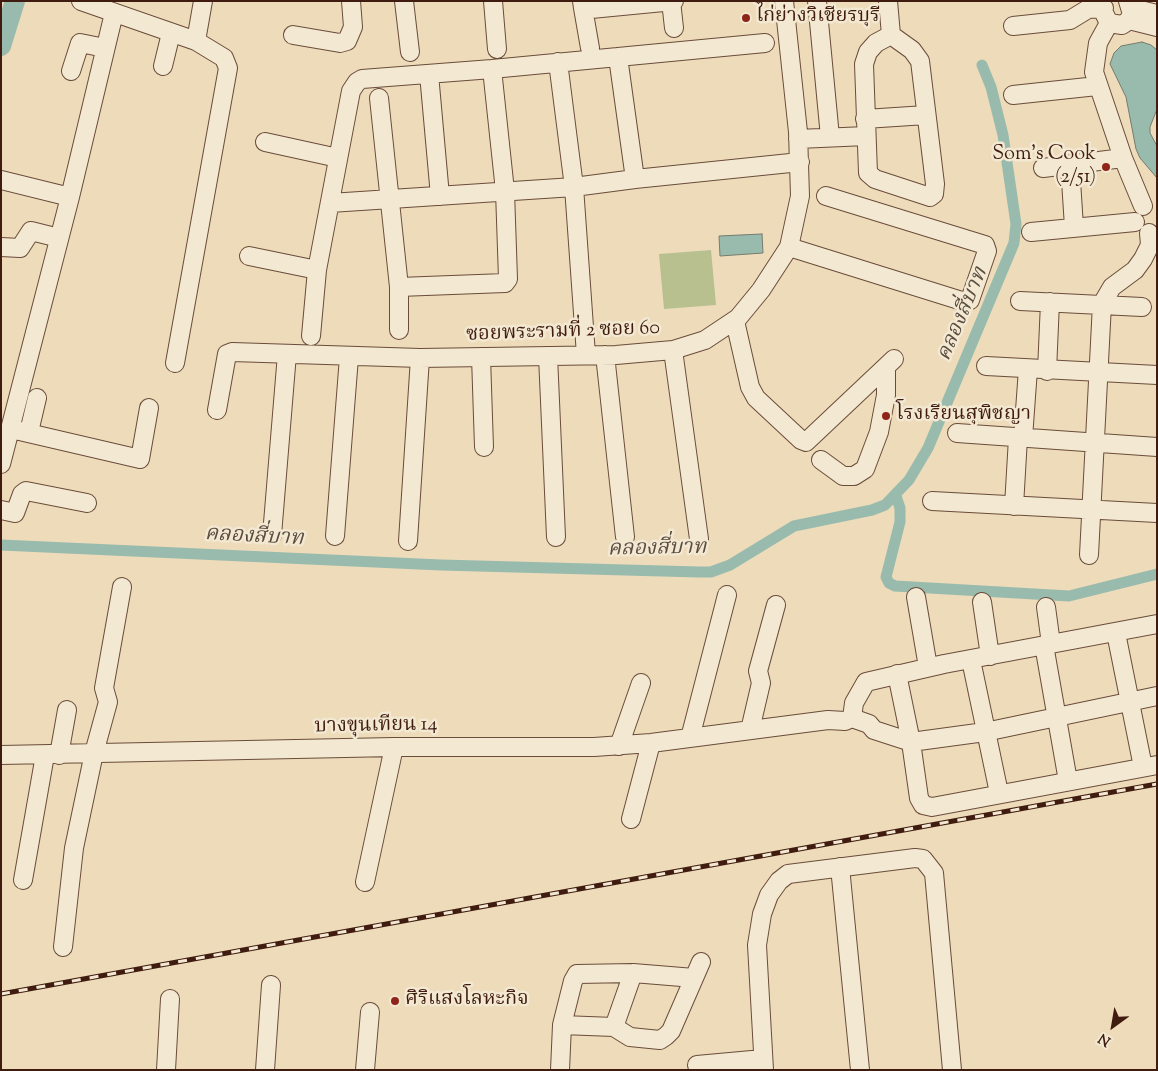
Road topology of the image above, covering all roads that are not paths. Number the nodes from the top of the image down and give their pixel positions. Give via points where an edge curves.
1 (81, 1) edge
2 (203, 1) edge
3 (350, 1) edge
4 (404, 1) edge
5 (493, 1) edge
6 (672, 1) edge
7 (784, 1) edge
8 (817, 1) edge
9 (888, 1) edge
10 (583, 5) edge
11 (1129, 10) edge
12 (1107, 11) edge
13 (114, 13) junction
14 (1157, 14) edge
15 (1012, 26) dead end
16 (1157, 27) edge
17 (674, 28) dead end
18 (171, 33) junction
19 (293, 35) dead end
20 (891, 35) junction
21 (196, 42) junction
22 (765, 43) dead end
23 (105, 48) junction
24 (590, 48) dead end
25 (497, 49) dead end
26 (410, 52) dead end
27 (618, 57) junction
28 (558, 62) junction
29 (163, 66) dead end
30 (492, 69) junction
31 (72, 71) dead end
32 (429, 74) junction
33 (1097, 86) junction
34 (1013, 95) dead end
35 (378, 98) dead end
36 (926, 115) junction
37 (865, 119) junction
38 (866, 136) junction
39 (830, 137) junction
40 (798, 140) junction
41 (265, 142) dead end
42 (338, 158) junction
43 (1123, 158) junction
44 (800, 162) junction
45 (1070, 165) junction
46 (1042, 168) dead end
47 (634, 178) junction
48 (1, 180) edge
49 (574, 187) junction
50 (505, 191) junction
51 (440, 196) junction
52 (826, 196) dead end
53 (70, 197) junction
54 (390, 200) junction
55 (330, 204) junction
56 (1145, 212) edge
57 (1074, 227) junction
58 (1153, 231) edge
59 (1031, 232) dead end
60 (59, 238) junction
61 (1, 246) edge
62 (789, 247) junction
63 (249, 256) dead end
64 (317, 270) junction
65 (399, 287) junction
66 (1020, 301) dead end
67 (1050, 302) junction
68 (1102, 304) junction
69 (1142, 307) dead end
70 (735, 321) junction
71 (399, 330) dead end
72 (311, 336) dead end
73 (673, 350) junction
74 (287, 354) junction
75 (586, 355) junction
76 (605, 355) junction
77 (548, 356) junction
78 (349, 357) junction
79 (481, 357) junction
80 (420, 358) junction
81 (175, 363) dead end
82 (986, 366) dead end
83 (1028, 370) junction
84 (1047, 371) junction
85 (1097, 374) junction
86 (1157, 375) edge
87 (37, 398) dead end
88 (149, 408) dead end
89 (217, 410) dead end
90 (11, 428) junction
91 (29, 432) junction
92 (957, 434) dead end
93 (1021, 438) junction
94 (1093, 442) junction
95 (484, 446) dead end
96 (1157, 447) edge
97 (821, 460) dead end
98 (1, 464) edge
99 (932, 501) dead end
100 (87, 503) dead end
101 (1014, 506) junction
102 (1, 510) edge
103 (1090, 510) junction
104 (1157, 513) edge
105 (272, 535) dead end
106 (336, 536) dead end
107 (625, 536) dead end
108 (556, 537) dead end
109 (699, 539) dead end
110 (408, 541) dead end
111 (1089, 555) dead end
112 (122, 587) dead end
113 (726, 595) dead end
114 (916, 597) dead end
115 (982, 602) dead end
116 (776, 605) dead end
117 (1046, 607) dead end
118 (1157, 624) edge
119 (1116, 633) junction
120 (1048, 644) junction
121 (990, 656) junction
122 (971, 660) junction
123 (928, 667) junction
124 (898, 674) junction
125 (641, 683) dead end
126 (1157, 696) edge
127 (1130, 701) junction
128 (67, 710) dead end
129 (1055, 716) junction
130 (841, 720) junction
131 (750, 730) junction
132 (984, 732) junction
133 (690, 738) junction
134 (911, 742) junction
135 (651, 743) junction
136 (619, 746) junction
137 (394, 747) junction
138 (94, 753) junction
139 (1, 755) edge
140 (52, 755) junction
141 (1150, 766) edge
142 (1068, 781) junction
143 (998, 793) junction
144 (631, 819) dead end
145 (840, 867) junction
146 (23, 880) dead end
147 (365, 882) dead end
148 (63, 947) dead end
149 (702, 962) dead end
150 (633, 973) junction
151 (694, 978) junction
152 (271, 985) dead end
153 (170, 999) dead end
154 (370, 1012) dead end
155 (562, 1025) junction
156 (614, 1028) junction
157 (560, 1062) edge
158 (764, 1064) edge
159 (697, 1065) dead end
160 (166, 1070) edge
161 (265, 1070) edge
162 (365, 1070) edge
163 (860, 1070) edge
164 (952, 1070) edge

1 - 13 street
2 - 21 street
3 - 19 street via 353,27 346,41 340,43
4 - 26 street
5 - 25 street
6 - 10 street
6 - 17 street
7 - 40 street, ซอยพระรามที่ 2 ซอย 60
8 - 39 street
9 - 20 street
10 - 24 street
11 - 12 street via 1117,26
11 - 14 street
11 - 16 street
12 - 15 street via 1088,9 1070,20
12 - 33 street via 1094,59
13 - 18 street
13 - 23 street
18 - 21 street
18 - 29 street
20 - 36 street via 912,50 920,61
20 - 37 street via 876,43 864,64
21 - 81 street via 224,58 228,68
22 - 27 street
23 - 31 street via 80,43
23 - 53 street
27 - 28 street
27 - 47 street
28 - 30 street
28 - 49 street
30 - 32 street
30 - 50 street
32 - 42 street via 357,82 351,92
32 - 51 street
33 - 34 street
33 - 43 street
35 - 54 street
36 - 37 street
36 - 38 street via 935,184 934,194 930,197 872,178 868,170
37 - 38 street
38 - 39 street
39 - 40 street
40 - 44 street, ซอยพระรามที่ 2 ซอย 60
41 - 42 street
42 - 55 street
43 - 45 street
43 - 56 street
44 - 47 street
44 - 62 street, ซอยพระรามที่ 2 ซอย 60 via 800,196
45 - 46 street
45 - 57 street
47 - 49 street
48 - 53 street
49 - 50 street
49 - 75 street
50 - 51 street
50 - 65 street via 510,276 507,281
51 - 54 street
52 - 62 street via 985,246 987,251 970,300 962,301
53 - 60 street
54 - 55 street
54 - 65 street
55 - 64 street
56 - 57 street
56 - 58 street via 1140,230
57 - 59 street
58 - 68 street via 1143,259 1135,270 1112,287
60 - 61 street via 31,231 20,248
60 - 90 street
62 - 70 street, ซอยพระรามที่ 2 ซอย 60 via 761,290
63 - 64 street
64 - 72 street
65 - 71 street
66 - 67 street
67 - 68 street
67 - 84 street
68 - 69 street
68 - 85 street
70 - 73 street, ซอยพระรามที่ 2 ซอย 60 via 705,340
70 - 97 street via 750,387 756,398 804,442 809,442 890,363 879,432 865,469 854,476 843,476
73 - 76 street, ซอยพระรามที่ 2 ซอย 60
73 - 109 street
74 - 78 street, ซอยพระรามที่ 2 ซอย 60
74 - 89 street, ซอยพระรามที่ 2 ซอย 60 via 227,354
74 - 105 street
75 - 76 street, ซอยพระรามที่ 2 ซอย 60
75 - 77 street, ซอยพระรามที่ 2 ซอย 60
76 - 107 street
77 - 79 street, ซอยพระรามที่ 2 ซอย 60
77 - 108 street
78 - 80 street, ซอยพระรามที่ 2 ซอย 60
78 - 106 street
79 - 80 street, ซอยพระรามที่ 2 ซอย 60
79 - 95 street
80 - 110 street
82 - 83 street
83 - 84 street
83 - 93 street
84 - 85 street
85 - 86 street
85 - 94 street
87 - 91 street
88 - 91 street via 138,467
90 - 91 street
90 - 98 street
92 - 93 street
93 - 94 street
93 - 101 street
94 - 96 street
94 - 103 street
99 - 101 street
100 - 102 street via 26,491 15,513
101 - 103 street
103 - 104 street
103 - 111 street
112 - 138 street via 104,688 108,702
113 - 133 street
114 - 123 street
115 - 121 street
116 - 131 street via 758,672 760,683
117 - 120 street
118 - 119 street
119 - 120 street
119 - 127 street
120 - 121 street
120 - 129 street
121 - 122 street
122 - 123 street
122 - 132 street
123 - 124 street
124 - 130 street via 866,682
124 - 134 street
125 - 136 street
126 - 127 street
127 - 129 street
127 - 141 street
128 - 140 street
129 - 132 street
129 - 142 street
130 - 131 street, บางขุนเทียน 14
130 - 134 street via 869,724 874,730
131 - 133 street, บางขุนเทียน 14
132 - 134 street
132 - 143 street
133 - 135 street, บางขุนเทียน 14
134 - 143 street via 918,798 923,805 932,807
135 - 136 street, บางขุนเทียน 14
135 - 144 street
136 - 137 street, บางขุนเทียน 14
137 - 138 street, บางขุนเทียน 14
137 - 147 street
138 - 140 street, บางขุนเทียน 14
138 - 148 street via 74,848
139 - 140 street, บางขุนเทียน 14
140 - 146 street
141 - 142 street
142 - 143 street
145 - 158 street via 788,874 778,881 769,895 756,945
145 - 163 street
145 - 164 street via 915,858 930,865 934,874 942,945
149 - 151 street
150 - 151 street
150 - 155 street via 577,974
150 - 156 street
151 - 156 street via 670,1031 660,1040 630,1037
152 - 161 street
153 - 160 street
154 - 162 street
155 - 156 street
155 - 157 street
158 - 159 street

